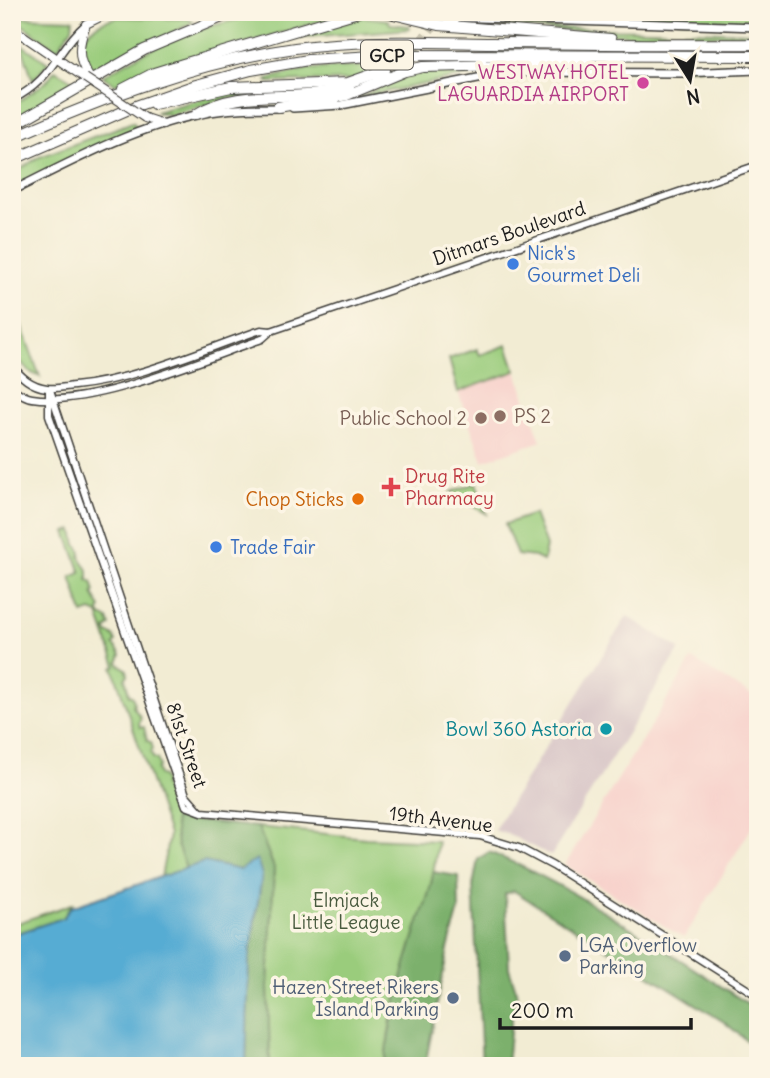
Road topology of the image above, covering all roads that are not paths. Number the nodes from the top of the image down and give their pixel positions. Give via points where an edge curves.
1 (119, 12) edge
2 (187, 12) edge
3 (200, 12) edge
4 (234, 12) edge
5 (358, 12) edge
6 (378, 12) edge
7 (393, 14) edge
8 (456, 15) edge
9 (86, 24) junction
10 (758, 27) edge
11 (12, 28) edge
12 (758, 44) edge
13 (667, 45) junction
14 (758, 56) edge
15 (645, 57) junction
16 (58, 60) junction
17 (385, 70) tunnel mouth
18 (758, 70) edge
19 (371, 76) junction
20 (87, 77) junction
21 (12, 100) edge
22 (91, 104) junction
23 (136, 106) junction
24 (278, 107) junction
25 (197, 114) junction
26 (163, 124) junction
27 (12, 126) edge
28 (12, 138) edge
29 (12, 160) edge
30 (758, 164) edge
31 (12, 191) edge
32 (271, 331) junction
33 (12, 365) edge
34 (12, 388) edge
35 (49, 388) junction
36 (52, 399) junction
37 (202, 812) junction
38 (758, 996) edge

1 - 9 main road
2 - 3 main road
4 - 27 highway via 144,50
5 - 22 highway via 154,73
6 - 7 main road
7 - 8 main road
7 - 13 highway via 439,25
8 - 10 main road
9 - 16 street
9 - 20 main road via 78,52
11 - 16 main road
12 - 13 highway, GCP
13 - 22 highway, GCP via 328,44 213,65
14 - 15 highway, GCP
15 - 23 highway, GCP via 389,55 320,59 240,73
15 - 24 highway via 417,68 347,95
16 - 20 main road
16 - 21 street via 38,84
17 - 19 highway
18 - 24 main road via 522,72 341,105
19 - 23 highway via 342,83 231,88
19 - 25 highway via 329,93 243,98 211,105
20 - 26 main road, bridge via 145,118
22 - 28 highway, GCP
23 - 29 highway, GCP
24 - 25 main road
25 - 26 main road
26 - 31 main road
30 - 32 street, Ditmars Boulevard
32 - 35 street, Ditmars Boulevard via 261,330 96,384
32 - 36 street, Ditmars Boulevard via 265,338 130,384
33 - 35 street via 29,382
34 - 36 street, Ditmars Boulevard via 31,398
35 - 36 street, 81st Street
36 - 37 street, 81st Street via 186,795
36 - 37 street, 81st Street via 49,415 182,799 190,809
37 - 38 street, 19th Avenue via 480,836 519,848

